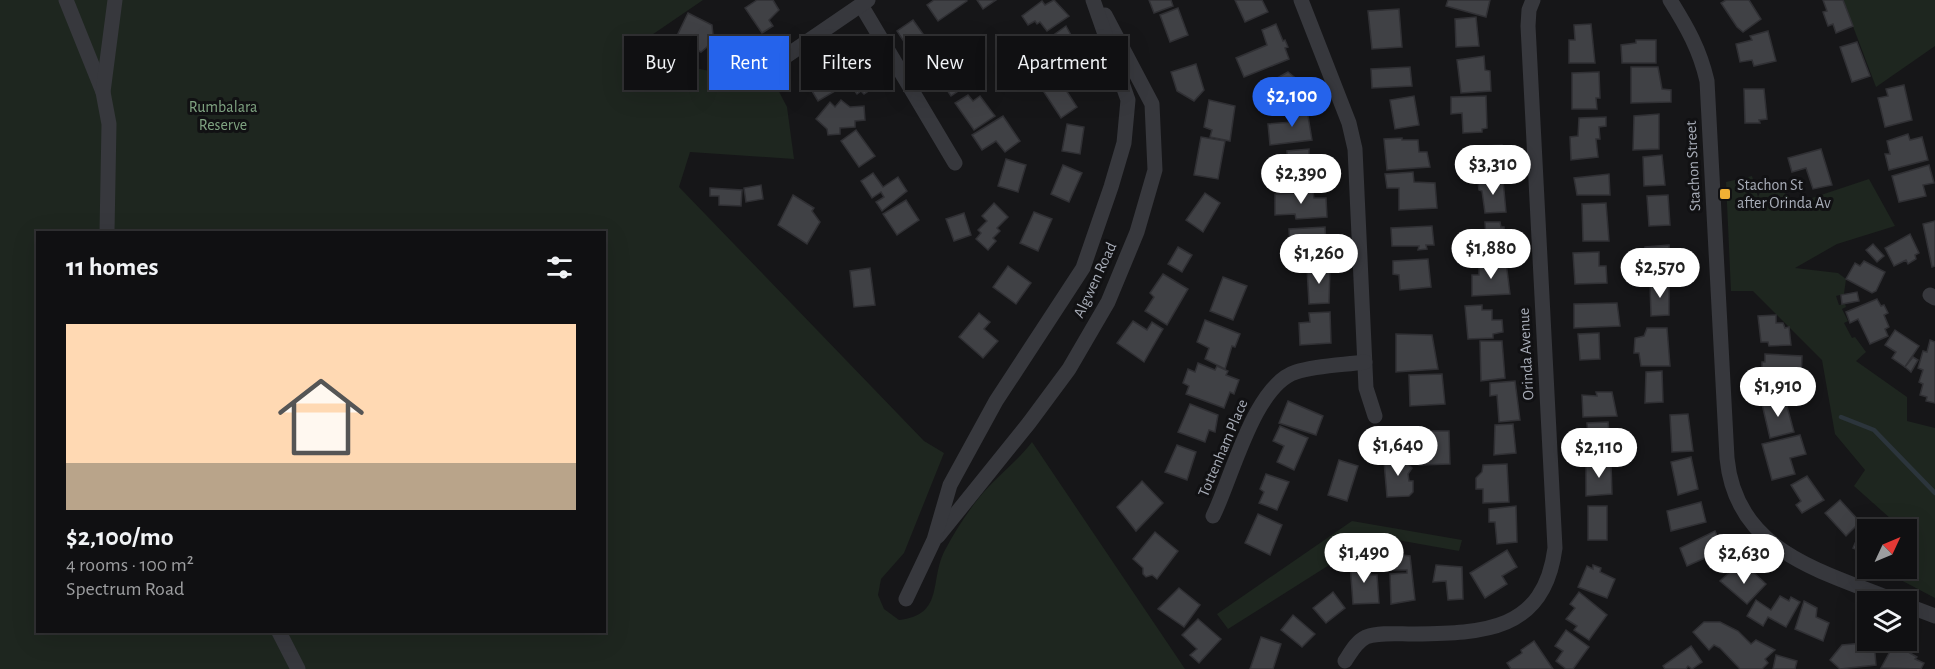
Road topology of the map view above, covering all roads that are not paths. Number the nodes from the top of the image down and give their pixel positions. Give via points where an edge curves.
1 (66, 0) edge
2 (115, 0) edge
3 (1095, 0) edge
4 (1301, 0) edge
5 (1533, 0) edge
6 (1670, 0) edge
7 (864, 3) edge
8 (789, 54) edge
9 (103, 92) junction
10 (955, 163) dead end
11 (107, 231) edge
12 (1365, 362) junction
13 (1375, 416) dead end
14 (1214, 516) dead end
15 (934, 540) junction
16 (1872, 591) edge
17 (906, 598) dead end
18 (1917, 609) edge
19 (1935, 616) edge
20 (279, 633) edge
21 (1345, 661) dead end
22 (297, 669) edge

1 - 9 street
2 - 9 street
3 - 15 street, Algwen Road via 1128,100 1124,143 1083,268 996,401 955,474
3 - 15 street, Algwen Road via 1152,104 1155,170 1137,232 1108,302 1069,369
4 - 12 street via 1349,123 1355,149
5 - 21 street, Orinda Avenue via 1528,26 1555,548 1552,569 1531,606 1492,629 1375,635 1359,642
6 - 16 street, Stachon Street via 1702,57 1707,81 1726,458 1736,502 1752,524 1784,554
7 - 8 street
7 - 10 street
9 - 11 street via 109,124
12 - 13 street via 1366,388
12 - 14 street, Tottenham Place via 1296,372 1272,386 1248,430
15 - 17 street, Algwen Road
18 - 19 street
20 - 22 street

